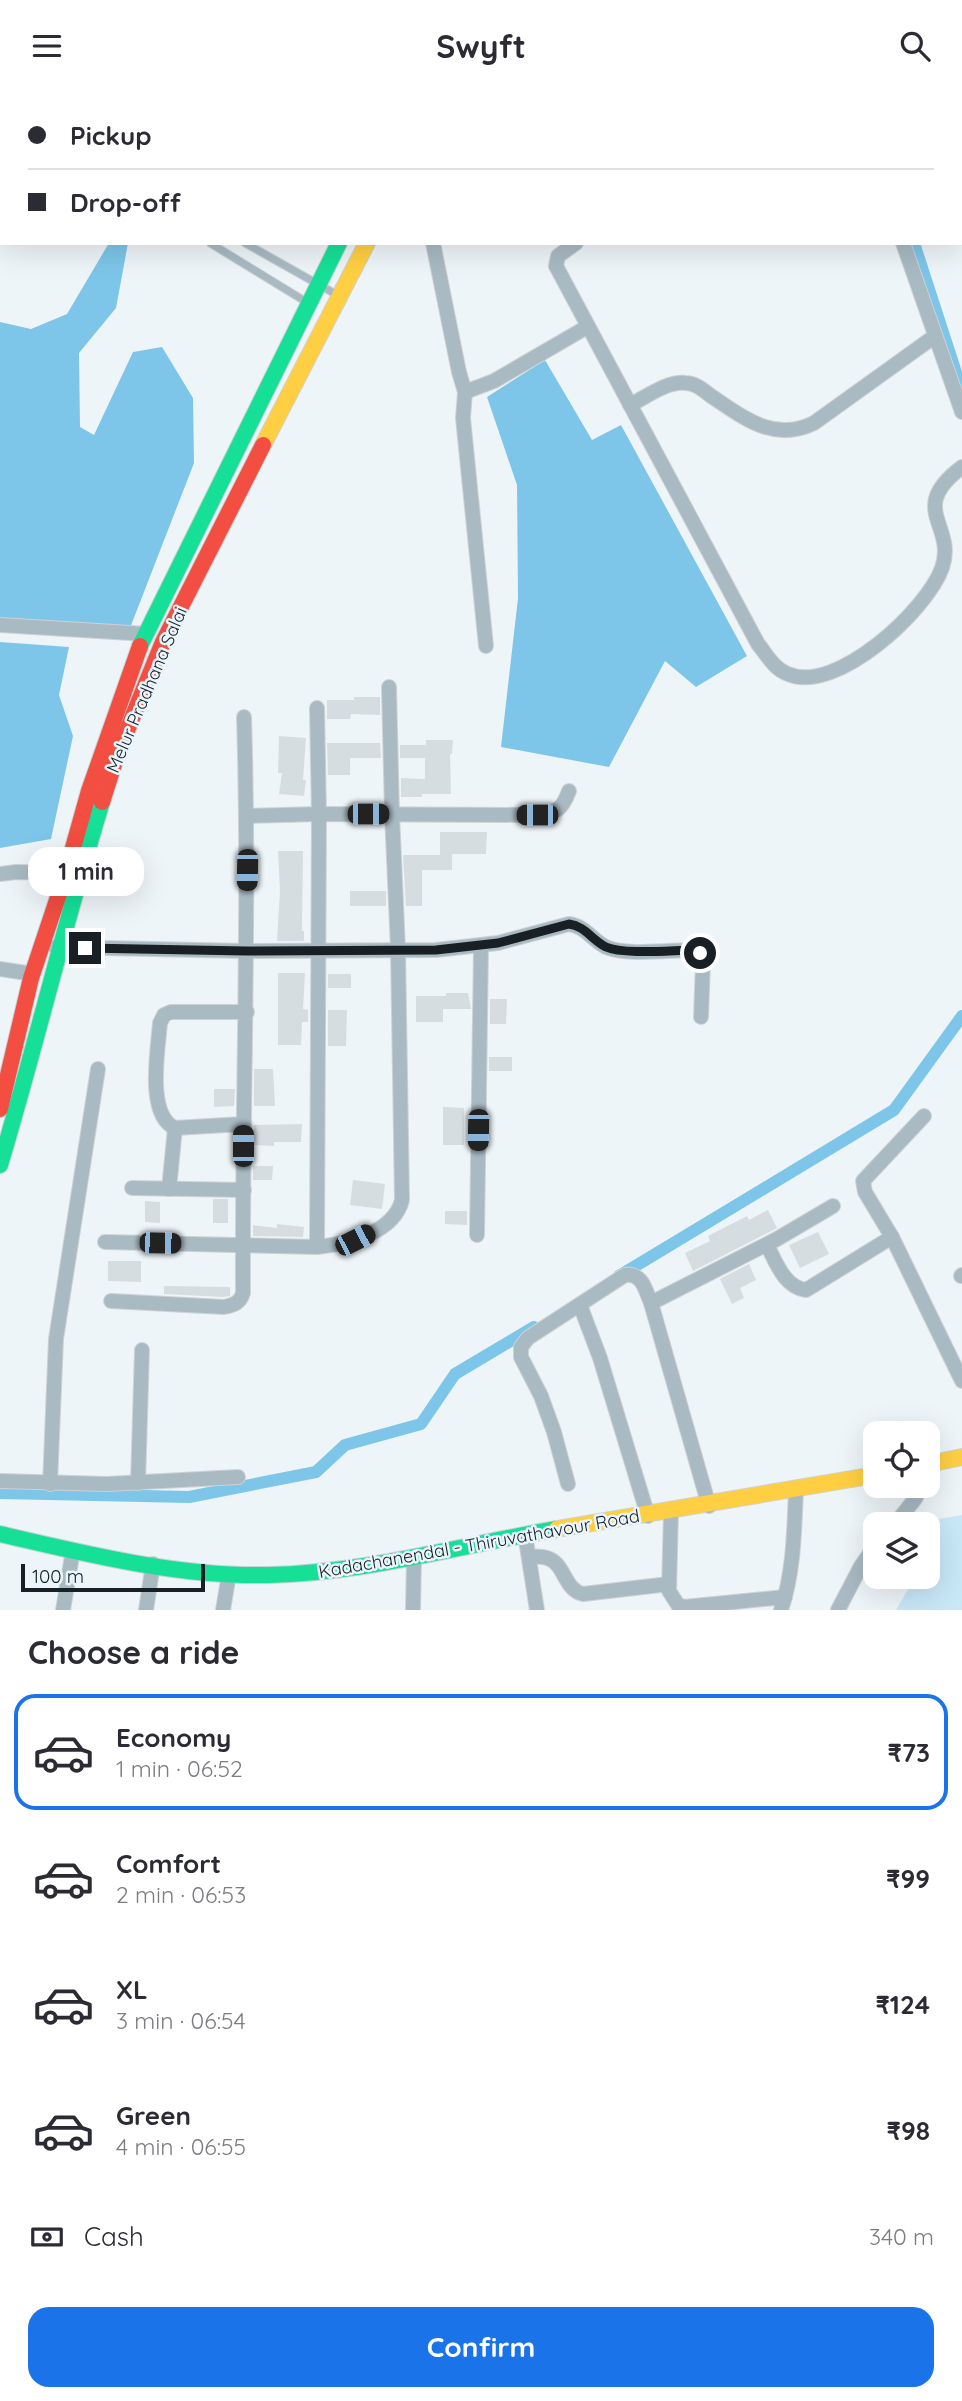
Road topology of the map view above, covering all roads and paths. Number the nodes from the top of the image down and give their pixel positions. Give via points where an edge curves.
1 (213, 245) edge
2 (248, 245) edge
3 (338, 245) edge
4 (366, 245) edge
5 (433, 245) edge
6 (573, 245) edge
7 (904, 245) edge
8 (318, 285) junction
9 (340, 297) junction
10 (309, 303) junction
11 (330, 315) junction
12 (587, 327) junction
13 (935, 336) junction
14 (465, 392) junction
15 (630, 405) junction
16 (962, 412) edge
17 (962, 467) edge
18 (0, 625) edge
19 (146, 634) junction
20 (486, 646) dead end
21 (389, 687) dead end
22 (317, 708) dead end
23 (244, 717) dead end
24 (569, 791) dead end
25 (319, 814) junction
26 (392, 814) junction
27 (247, 816) junction
28 (73, 873) junction
29 (0, 874) edge
30 (51, 946) junction
31 (481, 946) junction
32 (398, 949) junction
33 (318, 950) junction
34 (246, 951) junction
35 (0, 969) edge
36 (33, 974) junction
37 (247, 1012) junction
38 (701, 1017) dead end
39 (6, 1058) edge
40 (98, 1069) dead end
41 (0, 1109) edge
42 (924, 1116) dead end
43 (243, 1124) junction
44 (175, 1128) junction
45 (3, 1139) edge
46 (0, 1165) edge
47 (132, 1188) dead end
48 (169, 1189) junction
49 (243, 1190) junction
50 (833, 1206) dead end
51 (477, 1235) dead end
52 (892, 1237) junction
53 (105, 1242) dead end
54 (243, 1245) junction
55 (766, 1245) junction
56 (317, 1247) junction
57 (111, 1301) dead end
58 (651, 1303) junction
59 (580, 1305) junction
60 (142, 1350) dead end
61 (962, 1381) edge
62 (962, 1457) edge
63 (940, 1464) edge
64 (238, 1477) dead end
65 (863, 1477) edge
66 (0, 1481) edge
67 (138, 1483) junction
68 (50, 1484) junction
69 (568, 1484) dead end
70 (796, 1491) junction
71 (916, 1498) edge
72 (709, 1506) junction
73 (671, 1512) junction
74 (905, 1512) edge
75 (648, 1515) junction
76 (0, 1534) edge
77 (526, 1534) junction
78 (73, 1550) junction
79 (529, 1556) junction
80 (414, 1559) junction
81 (863, 1563) edge
82 (153, 1564) junction
83 (229, 1574) junction
84 (669, 1584) junction
85 (783, 1604) edge
86 (63, 1610) edge
87 (146, 1610) edge
88 (223, 1610) edge
89 (413, 1610) edge
90 (537, 1610) edge
91 (838, 1610) edge

1 - 10 lane
2 - 8 lane
3 - 8 main road, Melur Pradhana Salai
4 - 9 main road, Melur Pradhana Salai
5 - 14 street
6 - 12 street via 558,256 556,265
7 - 13 street
8 - 9 lane
8 - 10 main road, Melur Pradhana Salai
9 - 11 main road, Melur Pradhana Salai
10 - 11 lane
10 - 19 main road, Melur Pradhana Salai
11 - 28 main road, Melur Pradhana Salai via 163,642
12 - 14 street via 494,381
12 - 15 street
13 - 15 street via 800,430 770,429 684,382
13 - 16 street
14 - 20 street via 463,418
15 - 17 street via 758,644 775,666 802,678 819,677 884,642 937,580 943,547 935,501 946,479
18 - 19 street
19 - 28 main road, Melur Pradhana Salai via 89,791
21 - 26 street
22 - 25 street
23 - 27 street
24 - 26 street via 564,805 552,814
25 - 26 street
25 - 27 street
25 - 33 street
26 - 32 street
27 - 34 street
28 - 29 street
28 - 30 main road, Melur Pradhana Salai
30 - 34 street
30 - 36 main road, Melur Pradhana Salai
30 - 45 main road, Melur Pradhana Salai via 32,1059
31 - 32 street
31 - 38 street via 569,924 578,925 608,948 622,951 694,950 704,962
31 - 51 street
32 - 33 street
32 - 56 street via 400,1210 392,1220 355,1240
33 - 34 street
33 - 56 street
34 - 37 street
35 - 36 street
36 - 39 main road, Melur Pradhana Salai
37 - 43 street
37 - 44 street via 171,1012 161,1019 158,1106 165,1122
39 - 41 main road, Melur Pradhana Salai
40 - 68 street via 56,1339
42 - 52 street via 863,1181
43 - 44 street
43 - 49 street
44 - 48 street
45 - 46 main road, Melur Pradhana Salai
47 - 48 street
48 - 49 street
49 - 54 street
50 - 55 street
52 - 55 street via 806,1290 784,1277
52 - 61 street
53 - 54 street
54 - 56 street
54 - 57 street via 243,1293 235,1304
55 - 58 street
58 - 59 street via 641,1279 630,1274
58 - 72 street
59 - 69 street via 521,1347 521,1357 554,1432
59 - 75 street
60 - 67 street
62 - 63 main road
64 - 67 street
65 - 70 main road, Kadachanendal - Thiruvathavour Road
66 - 68 street
67 - 68 street
70 - 72 main road, Kadachanendal - Thiruvathavour Road
70 - 85 street via 793,1564
71 - 74 street
72 - 73 main road, Kadachanendal - Thiruvathavour Road
73 - 75 main road, Kadachanendal - Thiruvathavour Road
73 - 84 street
75 - 77 main road, Kadachanendal - Thiruvathavour Road
76 - 78 main road, Kadachanendal - Thiruvathavour Road
77 - 79 street
77 - 80 main road, Kadachanendal - Thiruvathavour Road
78 - 82 main road, Kadachanendal - Thiruvathavour Road
78 - 86 street
79 - 84 street via 551,1560 576,1593
79 - 90 street
80 - 83 main road, Kadachanendal - Thiruvathavour Road via 312,1572
80 - 89 street
81 - 91 street
82 - 83 main road, Kadachanendal - Thiruvathavour Road
82 - 87 street
83 - 88 street
84 - 85 street via 672,1598 684,1607

